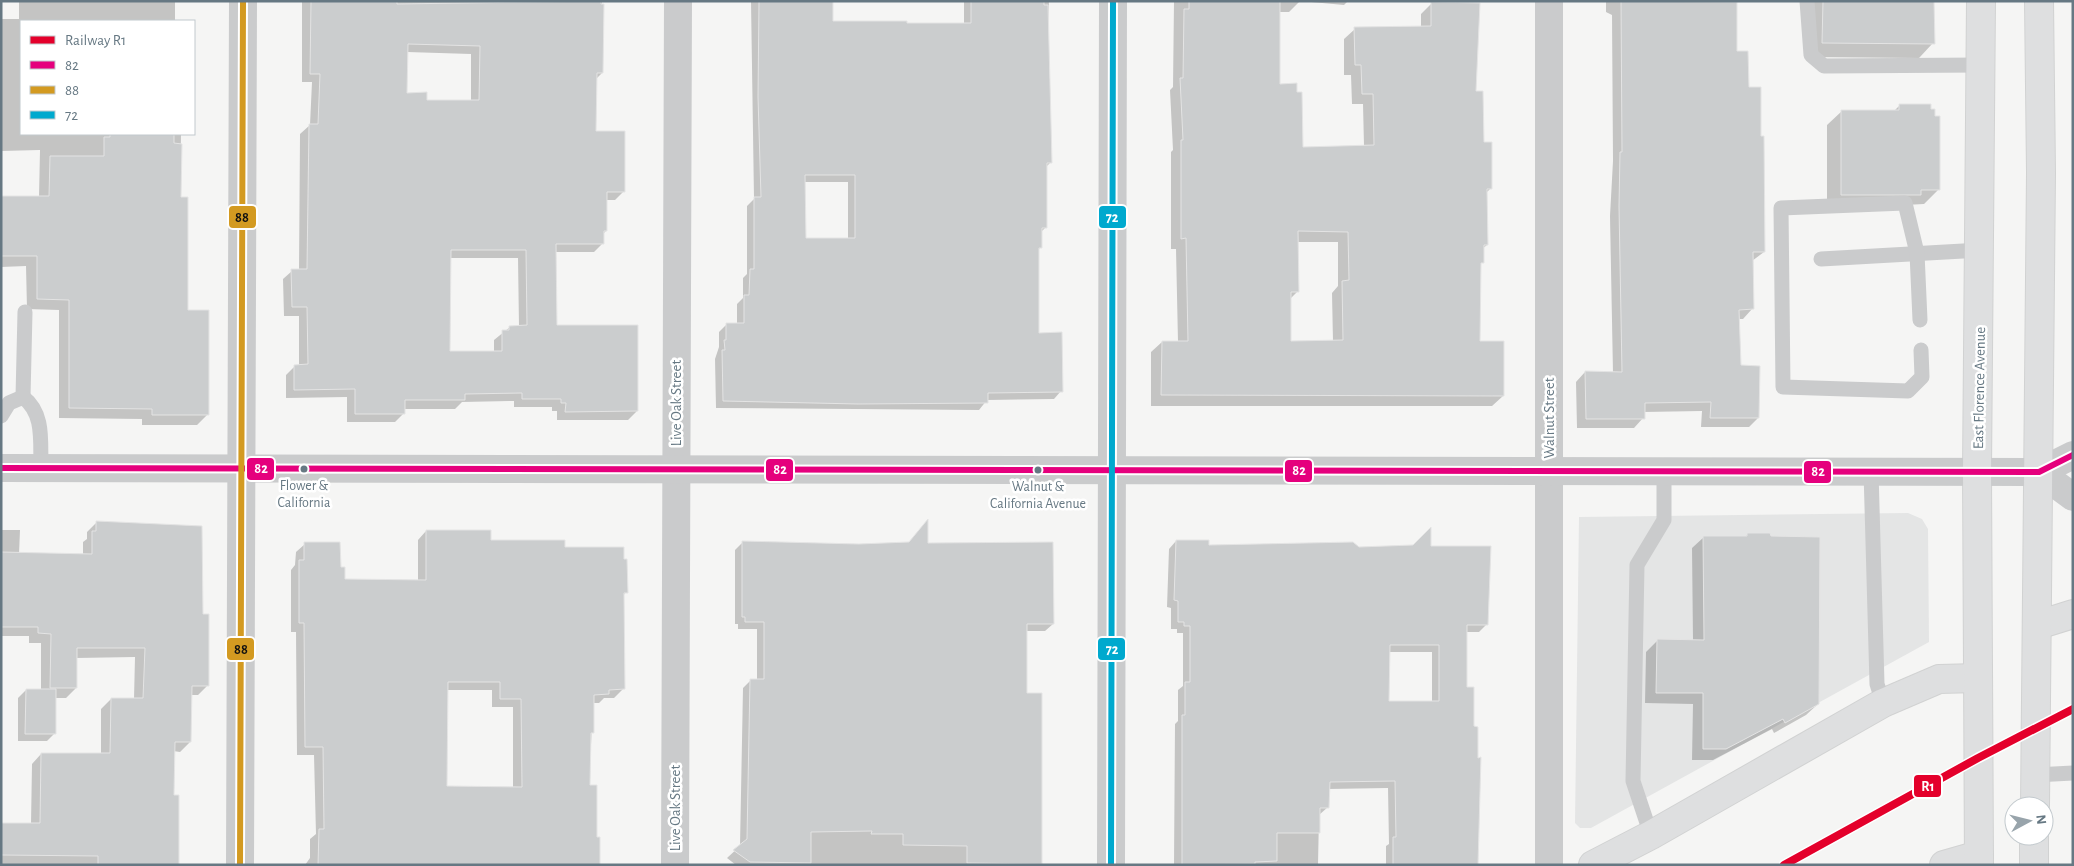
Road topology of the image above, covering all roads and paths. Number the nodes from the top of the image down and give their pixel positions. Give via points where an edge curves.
1 (243, 1) edge
2 (678, 1) edge
3 (1113, 1) edge
4 (1549, 1) edge
5 (1807, 1) edge
6 (1981, 1) edge
7 (2039, 1) edge
8 (1981, 65) junction
9 (1981, 250) junction
10 (1917, 253) junction
11 (1821, 259) dead end
12 (25, 312) dead end
13 (1920, 320) dead end
14 (1921, 350) dead end
15 (23, 397) junction
16 (1, 416) edge
17 (2073, 455) edge
18 (1, 468) edge
19 (41, 468) junction
20 (241, 469) junction
21 (676, 470) junction
22 (1112, 471) junction
23 (1549, 471) junction
24 (1664, 471) junction
25 (1871, 471) junction
26 (1978, 472) junction
27 (2039, 472) junction
28 (2073, 497) edge
29 (2073, 614) edge
30 (2038, 625) junction
31 (1978, 678) junction
32 (1883, 703) junction
33 (2073, 773) edge
34 (2036, 775) junction
35 (2035, 796) edge
36 (1651, 835) junction
37 (2034, 846) edge
38 (1979, 860) edge
39 (240, 865) edge
40 (675, 865) edge
41 (1111, 865) edge
42 (1549, 865) edge
43 (1593, 865) edge
44 (1944, 865) edge
45 (2034, 865) edge

1 - 20 street
2 - 21 street, Live Oak Street
3 - 22 street
4 - 23 street, Walnut Street
5 - 8 lane via 1810,55 1824,66
6 - 8 main road, East Florence Avenue
7 - 27 main road
8 - 9 main road, East Florence Avenue
9 - 10 lane
9 - 26 main road, East Florence Avenue
10 - 11 lane
10 - 13 lane
10 - 14 lane via 1905,203 1782,208 1783,387 1908,391 1922,377
12 - 15 lane
15 - 16 lane via 9,403
15 - 19 lane via 34,406 38,416
17 - 27 street
18 - 19 street
19 - 20 street
20 - 21 street
20 - 39 street
21 - 22 street
21 - 40 street, Live Oak Street
22 - 23 street
22 - 41 street
23 - 24 street
23 - 42 street, Walnut Street
24 - 25 street
24 - 36 lane via 1664,520 1637,565 1633,781
25 - 26 street
25 - 32 lane via 1877,684
26 - 27 street
26 - 31 main road, East Florence Avenue
27 - 28 street
27 - 30 main road
29 - 30 main road
30 - 34 main road
31 - 32 main road via 1939,680
31 - 38 main road, East Florence Avenue
32 - 36 main road
33 - 34 lane
34 - 35 main road
36 - 43 main road
37 - 45 main road
38 - 44 main road

